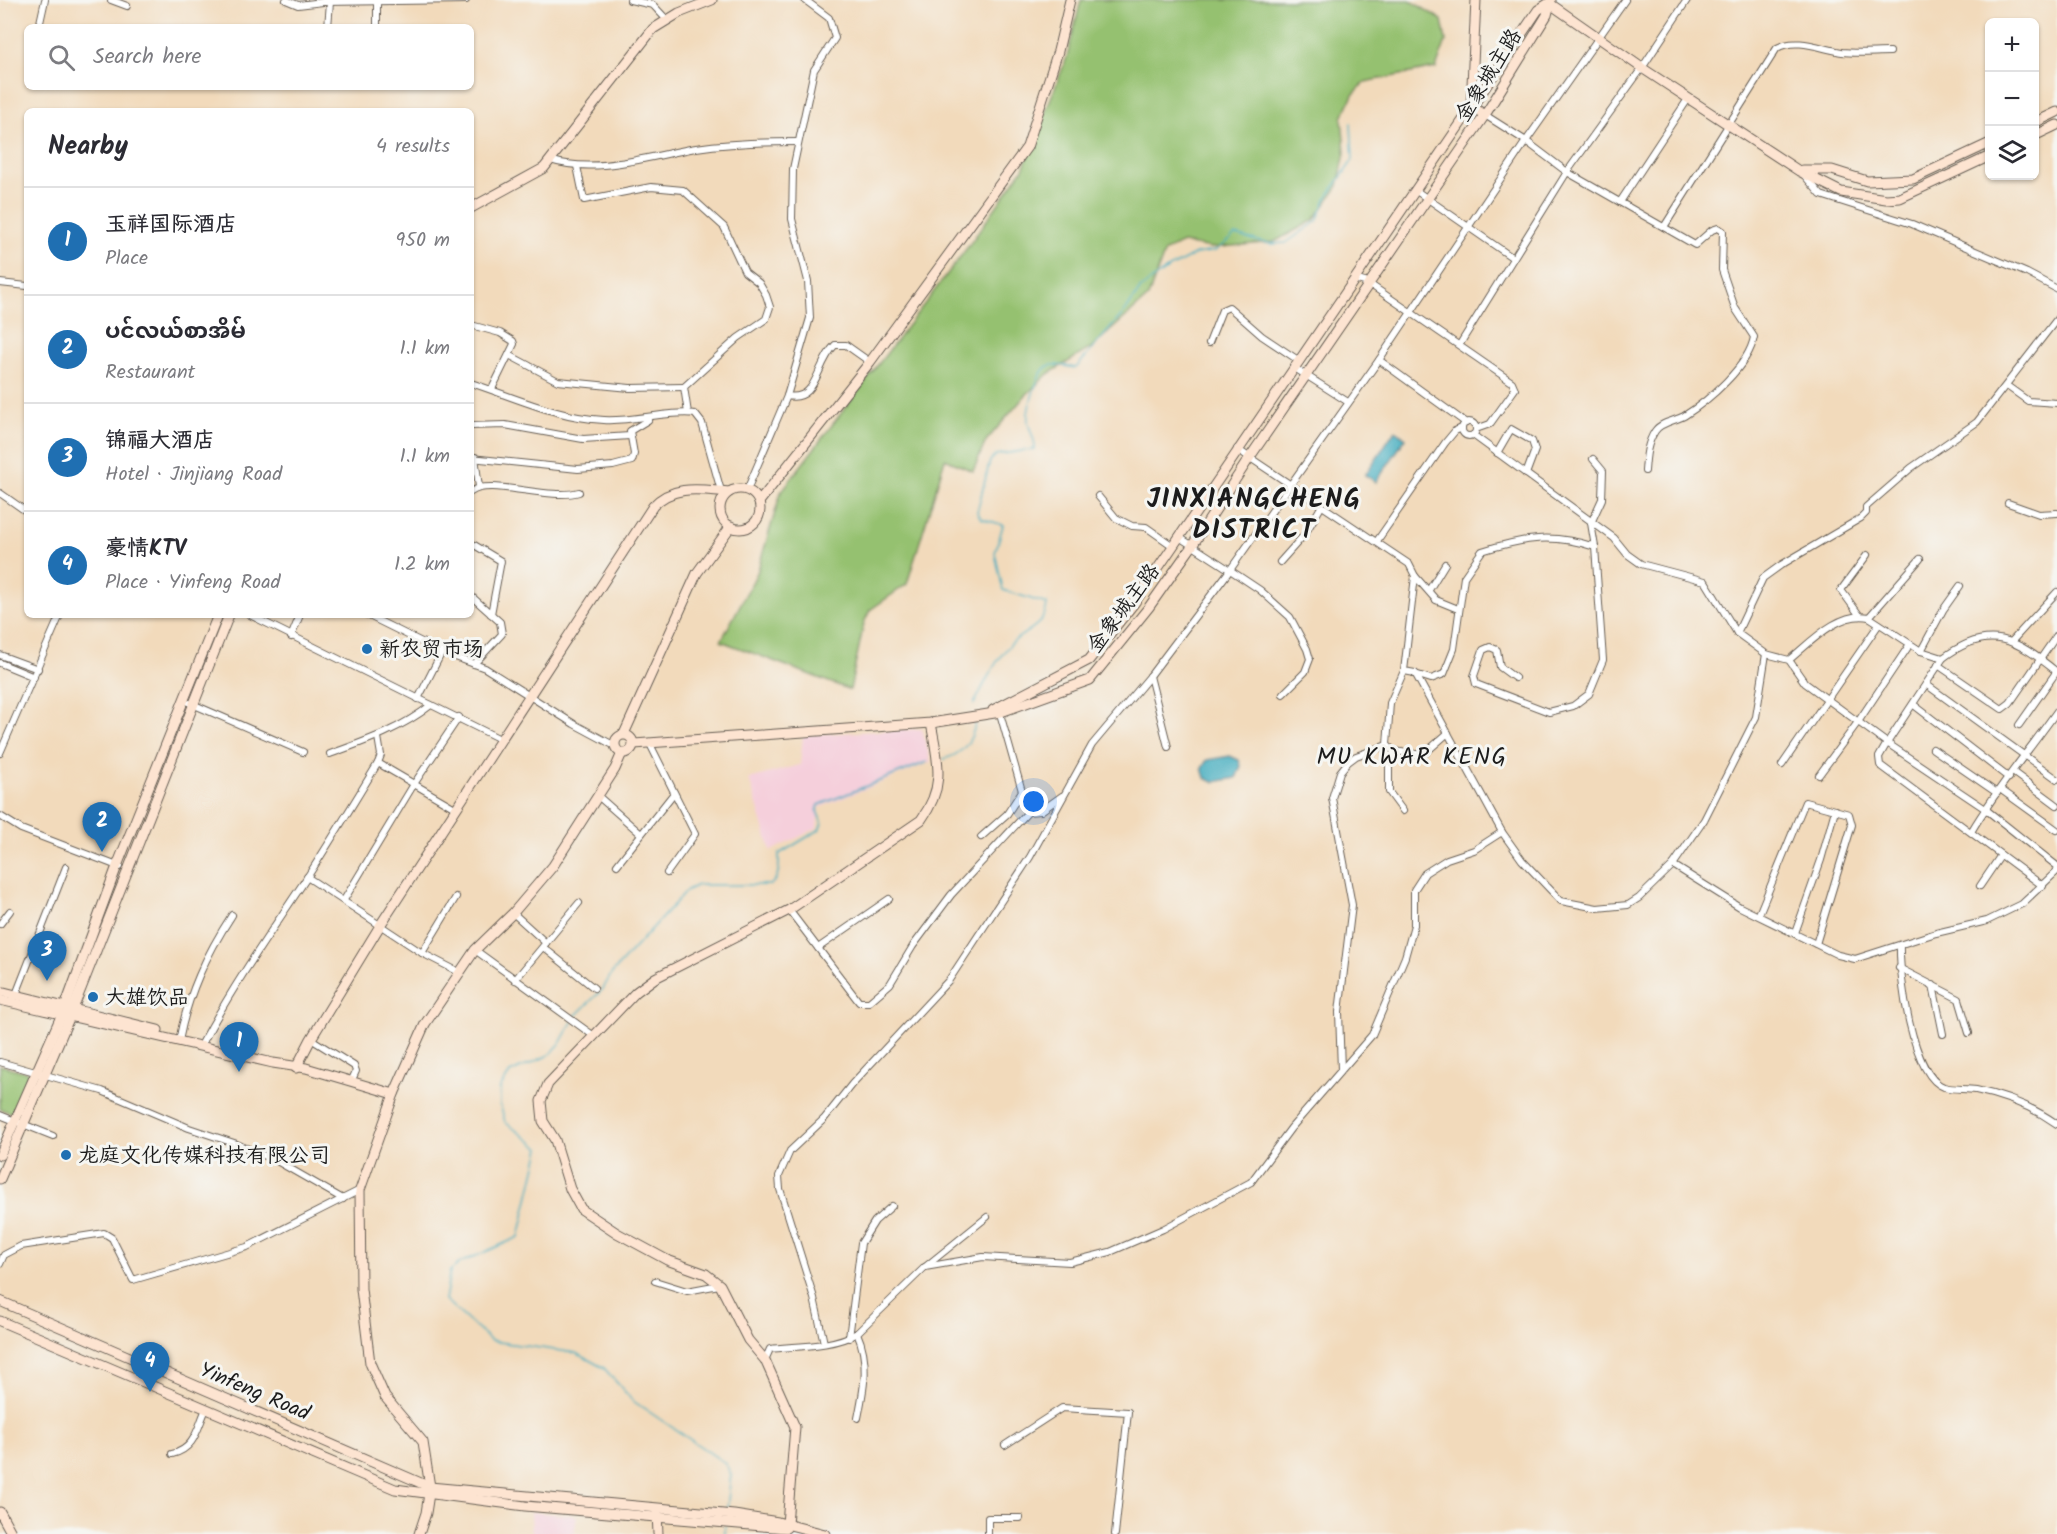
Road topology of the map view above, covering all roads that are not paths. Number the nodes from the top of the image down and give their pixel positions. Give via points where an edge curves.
1 (45, 0) edge
2 (111, 0) edge
3 (286, 0) edge
4 (418, 0) edge
5 (459, 0) edge
6 (466, 0) edge
7 (630, 0) edge
8 (712, 0) edge
9 (805, 0) edge
10 (1070, 0) edge
11 (1476, 0) edge
12 (1625, 0) edge
13 (1687, 0) edge
14 (374, 1) edge
15 (330, 2) junction
16 (1550, 2) edge
17 (127, 6) dead end
18 (667, 20) junction
19 (40, 24) edge
20 (328, 24) edge
21 (377, 24) edge
22 (1600, 38) junction
23 (1890, 52) dead end
24 (1642, 68) junction
25 (1688, 99) junction
26 (1471, 106) junction
27 (2057, 112) edge
28 (1485, 115) junction
29 (2039, 121) edge
30 (1726, 125) junction
31 (2057, 125) edge
32 (2039, 134) edge
33 (1526, 141) junction
34 (798, 142) junction
35 (1985, 145) edge
36 (1985, 158) edge
37 (550, 160) junction
38 (577, 165) junction
39 (1799, 171) junction
40 (1567, 172) junction
41 (1885, 182) junction
42 (1414, 190) junction
43 (1427, 199) junction
44 (1886, 200) junction
45 (1620, 202) junction
46 (474, 206) edge
47 (1664, 227) junction
48 (1467, 228) junction
49 (1513, 258) junction
50 (1354, 278) junction
51 (0, 283) edge
52 (1368, 283) junction
53 (24, 286) edge
54 (2057, 289) edge
55 (1411, 312) junction
56 (2057, 319) edge
57 (474, 325) edge
58 (1209, 343) dead end
59 (1460, 344) junction
60 (509, 356) junction
61 (1379, 360) junction
62 (870, 362) junction
63 (1296, 364) junction
64 (1306, 374) junction
65 (474, 383) edge
66 (2007, 386) junction
67 (684, 387) junction
68 (492, 389) junction
69 (787, 396) junction
70 (1348, 402) junction
71 (2057, 404) edge
72 (688, 413) junction
73 (651, 418) junction
74 (474, 426) edge
75 (1464, 426) junction
76 (1475, 432) junction
77 (630, 436) junction
78 (1237, 448) junction
79 (1497, 453) junction
80 (1250, 457) junction
81 (474, 458) edge
82 (1593, 459) dead end
83 (474, 463) edge
84 (1645, 471) dead end
85 (1526, 474) junction
86 (1292, 483) junction
87 (479, 487) junction
88 (474, 490) edge
89 (747, 490) junction
90 (579, 492) dead end
91 (725, 492) junction
92 (0, 493) edge
93 (1098, 496) dead end
94 (759, 502) junction
95 (2008, 503) dead end
96 (1321, 507) junction
97 (24, 510) edge
98 (2057, 513) edge
99 (1591, 523) junction
100 (730, 526) junction
101 (1179, 537) junction
102 (1377, 541) junction
103 (474, 545) edge
104 (1173, 546) junction
105 (1192, 546) junction
106 (1595, 547) junction
107 (1867, 555) dead end
108 (1920, 560) dead end
109 (1280, 562) dead end
110 (1445, 564) dead end
111 (1230, 570) junction
112 (1415, 576) junction
113 (1960, 586) dead end
114 (1429, 590) junction
115 (2057, 592) edge
116 (474, 599) edge
117 (1458, 609) junction
118 (491, 614) junction
119 (1860, 616) junction
120 (59, 618) edge
121 (217, 618) edge
122 (227, 618) edge
123 (256, 618) edge
124 (299, 618) edge
125 (373, 618) edge
126 (1122, 618) junction
127 (1869, 618) junction
128 (1879, 624) junction
129 (1134, 625) junction
130 (1737, 633) junction
131 (2057, 635) edge
132 (291, 637) junction
133 (2012, 641) junction
134 (1910, 644) junction
135 (1921, 651) junction
136 (442, 652) junction
137 (208, 653) junction
138 (1766, 654) junction
139 (0, 655) edge
140 (1943, 658) junction
141 (2041, 658) junction
142 (1788, 660) junction
143 (0, 663) edge
144 (474, 664) junction
145 (1938, 665) junction
146 (38, 669) junction
147 (1404, 671) junction
148 (2057, 671) edge
149 (1415, 673) junction
150 (1150, 676) junction
151 (34, 677) junction
152 (1515, 678) dead end
153 (1927, 685) junction
154 (1283, 694) dead end
155 (528, 695) junction
156 (418, 699) junction
157 (1829, 701) junction
158 (188, 702) junction
159 (431, 705) junction
160 (1914, 705) junction
161 (999, 710) junction
162 (2057, 711) edge
163 (459, 717) junction
164 (1858, 722) junction
165 (931, 723) junction
166 (2019, 725) dead end
167 (1448, 733) junction
168 (624, 734) junction
169 (378, 737) junction
170 (500, 739) junction
171 (649, 742) junction
172 (1887, 743) junction
173 (634, 744) junction
174 (1387, 746) junction
175 (1168, 747) dead end
176 (618, 749) junction
177 (1933, 749) dead end
178 (1394, 751) junction
179 (303, 752) dead end
180 (0, 753) edge
181 (330, 754) dead end
182 (2025, 756) junction
183 (378, 763) junction
184 (1782, 765) dead end
185 (2014, 773) junction
186 (1819, 775) dead end
187 (2056, 777) edge
188 (2009, 778) junction
189 (414, 784) junction
190 (1998, 791) junction
191 (674, 793) junction
192 (1066, 793) junction
193 (598, 796) junction
194 (150, 798) junction
195 (2057, 805) edge
196 (455, 808) junction
197 (1984, 808) junction
198 (1834, 810) junction
199 (1403, 811) dead end
200 (0, 816) edge
201 (2057, 830) edge
202 (1971, 831) junction
203 (1502, 832) junction
204 (641, 834) junction
205 (981, 837) dead end
206 (2001, 855) junction
207 (617, 865) dead end
208 (1673, 865) junction
209 (117, 866) junction
210 (2057, 866) edge
211 (66, 867) dead end
212 (127, 869) junction
213 (667, 873) dead end
214 (2056, 875) edge
215 (307, 877) junction
216 (1980, 886) dead end
217 (2043, 886) junction
218 (111, 896) junction
219 (456, 897) dead end
220 (889, 899) dead end
221 (344, 900) junction
222 (579, 903) dead end
223 (789, 910) junction
224 (10, 911) dead end
225 (513, 913) junction
226 (1759, 914) junction
227 (232, 915) dead end
228 (0, 924) edge
229 (381, 924) junction
230 (1795, 933) junction
231 (1816, 944) junction
232 (545, 945) junction
233 (1900, 946) junction
234 (818, 948) junction
235 (475, 950) junction
236 (422, 953) junction
237 (1899, 968) junction
238 (459, 972) junction
239 (515, 980) junction
240 (1932, 985) junction
241 (594, 988) dead end
242 (0, 991) edge
243 (14, 999) junction
244 (0, 1000) edge
245 (67, 1012) junction
246 (1969, 1033) dead end
247 (1943, 1034) dead end
248 (594, 1036) junction
249 (179, 1038) junction
250 (311, 1039) junction
251 (203, 1042) junction
252 (0, 1062) edge
253 (300, 1066) junction
254 (1341, 1070) junction
255 (41, 1073) junction
256 (351, 1082) junction
257 (394, 1094) junction
258 (0, 1115) edge
259 (20, 1122) junction
260 (2057, 1124) edge
261 (53, 1136) dead end
262 (3, 1158) edge
263 (0, 1179) edge
264 (360, 1190) junction
265 (343, 1199) junction
266 (892, 1206) dead end
267 (987, 1217) dead end
268 (0, 1264) edge
269 (925, 1267) junction
270 (655, 1281) dead end
271 (720, 1285) junction
272 (0, 1301) edge
273 (0, 1321) edge
274 (857, 1333) junction
275 (849, 1338) junction
276 (824, 1343) junction
277 (765, 1360) junction
278 (206, 1409) junction
279 (858, 1418) dead end
280 (1005, 1444) dead end
281 (171, 1454) dead end
282 (429, 1491) junction
283 (0, 1512) edge
284 (657, 1514) junction
285 (1020, 1518) dead end
286 (734, 1520) junction
287 (787, 1524) junction
288 (809, 1529) junction
289 (12, 1534) edge
290 (419, 1534) edge
291 (658, 1534) edge
292 (825, 1534) edge
293 (988, 1534) edge
294 (1115, 1534) edge

1 - 19 street
2 - 17 street
3 - 15 street via 298,5
4 - 5 street
4 - 14 street
5 - 6 street
7 - 18 street via 653,5
8 - 18 main road
9 - 34 street via 829,18 835,38 817,62
10 - 62 main road via 1027,147
11 - 26 main road
12 - 22 street
13 - 24 street
14 - 15 street
14 - 21 street
15 - 20 street
16 - 22 main road
16 - 26 main road, 金象城主路 via 1538,10
16 - 28 main road, 金象城主路 via 1547,15
18 - 37 main road via 653,29
22 - 24 main road
22 - 33 street
23 - 30 street via 1845,52 1785,43 1777,48
24 - 25 main road
24 - 40 street
25 - 30 main road
25 - 45 street
26 - 28 main road
26 - 42 main road, 金象城主路
27 - 29 main road
28 - 33 street
28 - 43 main road, 金象城主路
30 - 39 main road
30 - 47 street
31 - 32 main road
33 - 40 street
33 - 48 street
34 - 38 street via 746,141 634,161
34 - 69 street via 791,203 808,281 810,318
35 - 41 main road via 1913,179
36 - 44 main road via 1900,198
37 - 38 street
37 - 46 main road via 544,168
38 - 67 street via 584,200 651,187 683,190 724,227 745,272 766,295 770,307 766,319 738,338
39 - 41 main road via 1832,170
39 - 44 main road via 1841,192
39 - 54 street via 1821,195 1912,224
40 - 45 street
40 - 49 street
41 - 44 main road
42 - 43 street
42 - 50 main road, 金象城主路
43 - 48 street
43 - 52 main road, 金象城主路
45 - 47 street
47 - 84 street via 1695,244 1712,230 1723,231 1722,270 1735,308 1754,338 1747,359 1718,387 1682,417 1656,429 1646,449
48 - 49 street
48 - 55 street
49 - 59 street
50 - 52 street
50 - 63 main road, 金象城主路
51 - 53 street
52 - 55 street
52 - 64 main road, 金象城主路
55 - 59 street
55 - 61 street
56 - 66 street via 2030,350
57 - 60 street via 510,337 514,344
58 - 63 street via 1222,310 1229,307
59 - 76 street via 1515,386 1490,424
60 - 67 street via 558,381 630,388
60 - 68 street
61 - 70 street
61 - 75 street
62 - 69 street via 846,345 835,345 809,392 798,398
62 - 94 main road
63 - 64 street
63 - 78 main road, 金象城主路
64 - 70 street
64 - 80 main road, 金象城主路
65 - 68 street
66 - 71 street via 2028,401
66 - 130 street via 1977,422 1911,468 1866,507 1861,518 1763,578
67 - 72 street
68 - 73 street via 580,418
69 - 89 street
70 - 86 street
72 - 73 street
72 - 91 street via 696,414 702,423
73 - 77 street via 632,429
74 - 77 street via 505,425 583,439
75 - 76 street via 1473,423
75 - 76 street via 1466,435
75 - 102 street via 1445,443
76 - 79 street
77 - 81 street via 634,457 630,462 613,466 562,468
78 - 80 street
78 - 101 main road, 金象城主路
79 - 85 street
79 - 85 street via 1511,429 1532,441 1535,450
80 - 86 street
80 - 105 main road, 金象城主路
82 - 99 street via 1603,471 1603,490
83 - 87 street
85 - 99 street
86 - 96 street
86 - 111 street
87 - 88 street
87 - 90 street via 554,496
89 - 91 main road
89 - 94 main road
91 - 100 main road via 720,507
91 - 155 main road via 680,489 661,497
92 - 97 street
93 - 104 street via 1116,518 1132,526 1146,527
94 - 100 main road via 759,514 752,524 740,529
95 - 98 street via 2039,514
96 - 102 street
96 - 109 street via 1305,534
99 - 106 street
99 - 130 street via 1641,564 1705,581
100 - 168 main road via 697,573
101 - 104 main road, 金象城主路
101 - 105 street
102 - 112 street via 1409,564
103 - 118 street via 501,561
104 - 126 main road, 金象城主路
105 - 111 street
105 - 129 main road, 金象城主路
106 - 117 street via 1557,537 1517,541 1482,551 1464,577
106 - 152 street via 1604,660 1589,694 1573,706 1550,712 1476,684 1474,676 1483,650 1497,650 1500,667
107 - 119 street via 1841,590
108 - 127 street
110 - 114 street
111 - 150 street
111 - 154 street via 1290,617 1307,649 1310,659 1305,672
112 - 114 street
112 - 147 street
113 - 135 street
114 - 117 street via 1436,600
115 - 133 street
116 - 118 street
117 - 149 street via 1454,649 1444,674 1431,679
118 - 144 street via 500,621 502,634
119 - 127 street
119 - 142 street via 1828,628
120 - 146 street
121 - 137 main road
122 - 137 main road
123 - 132 street
124 - 132 street
125 - 136 street
126 - 129 main road
126 - 161 main road, 金象城主路 via 1089,660
127 - 128 street
128 - 134 street
128 - 157 street
129 - 161 main road, 金象城主路 via 1090,680
130 - 138 street
131 - 141 street
132 - 156 street
133 - 140 street via 1985,637
133 - 141 street
134 - 135 street
134 - 164 street
135 - 140 street
136 - 144 street
136 - 156 street
137 - 158 main road
138 - 142 street
138 - 208 street via 1756,717 1704,820
139 - 146 street
140 - 145 street
141 - 145 street via 2002,709
141 - 148 street
142 - 157 street via 1805,683
143 - 151 street
144 - 155 street
145 - 153 street
146 - 151 street
147 - 149 street
147 - 174 street via 1390,703
148 - 166 street
149 - 167 street
150 - 175 street
150 - 192 street via 1092,745
151 - 180 street
153 - 160 street
153 - 182 street
155 - 170 main road
155 - 176 street
156 - 159 street
157 - 164 street
157 - 184 street
158 - 179 street
158 - 194 main road
159 - 163 street
159 - 169 street
160 - 172 street
160 - 188 street
161 - 165 main road, 金象城主路
161 - 205 street via 1022,791 1007,814
162 - 182 street
163 - 170 street
163 - 189 street
164 - 172 street
164 - 186 street
165 - 171 main road, 金象城主路
165 - 223 main road via 938,782 921,820
167 - 178 street via 1423,755
167 - 203 street
168 - 173 main road
168 - 176 main road via 616,739
169 - 181 street
169 - 183 street
170 - 196 main road
171 - 173 main road, 金象城主路
171 - 191 street
172 - 197 street
172 - 202 street via 1879,757 1880,765
173 - 176 main road via 631,750
174 - 178 street
174 - 254 street via 1348,762 1340,772 1332,798 1352,905 1339,1012
176 - 193 main road
177 - 190 street
178 - 199 street via 1389,766 1389,792
182 - 185 street
182 - 187 street
183 - 189 street
183 - 215 street
185 - 188 street
185 - 195 street
188 - 190 street
189 - 196 street
189 - 221 street
190 - 197 street
190 - 201 street
191 - 204 street
191 - 213 street via 696,834
192 - 234 street via 1050,807 1028,812 973,870 913,946 890,984 869,1002 859,1002
192 - 276 street via 1030,857 949,980 783,1162 780,1189
193 - 204 street
193 - 225 main road via 553,866
194 - 209 main road
194 - 212 main road
196 - 229 main road
197 - 202 street
197 - 210 street
198 - 226 street via 1805,802
198 - 230 street
198 - 231 street via 1849,814 1852,825
200 - 209 street via 21,829
202 - 206 street
203 - 208 street via 1561,901 1580,906 1628,905
203 - 254 street via 1425,873 1414,890 1414,925 1390,996 1371,1035
204 - 207 street
206 - 216 street
206 - 217 street
208 - 226 street via 1740,907
209 - 212 street
209 - 218 main road
211 - 243 street
212 - 218 main road
214 - 217 street
215 - 221 street
215 - 251 street via 277,918
217 - 233 street via 2022,904 1988,921
218 - 245 main road
219 - 236 street
220 - 234 street
221 - 229 street
222 - 232 street
223 - 234 street
223 - 248 main road via 655,978
224 - 228 street
225 - 232 street
225 - 235 main road
226 - 230 street
227 - 249 street via 194,983
229 - 236 street
229 - 250 main road
230 - 231 street
231 - 233 street via 1855,959
232 - 239 street
232 - 241 street
233 - 237 street
235 - 238 main road
235 - 239 street
236 - 238 street
237 - 240 street
237 - 260 street via 1906,1011 1932,1079 1942,1086 2002,1097
238 - 257 main road via 425,1024
239 - 248 street
240 - 246 street via 1959,999
240 - 247 street
242 - 243 main road
243 - 244 main road
243 - 245 main road
245 - 249 main road
245 - 255 main road
248 - 271 main road via 548,1084 541,1101 543,1120 555,1140 575,1199 588,1215 617,1233 667,1260 706,1274
249 - 251 main road
249 - 253 main road
250 - 253 main road
250 - 256 street via 354,1066
251 - 253 main road
252 - 255 street
253 - 256 main road
254 - 269 street via 1251,1182 1163,1229 1110,1252 1070,1262 983,1257
255 - 259 main road
255 - 265 street via 102,1091 275,1160
256 - 257 main road
257 - 264 main road
258 - 259 street
259 - 261 street
259 - 262 main road
262 - 263 main road
264 - 265 street
264 - 282 main road via 361,1289 370,1363 385,1397 423,1442
265 - 268 street via 247,1247 133,1280 112,1238 104,1233 21,1246 4,1255
266 - 275 street via 875,1221 861,1243
267 - 269 street
269 - 274 street
270 - 271 street via 687,1291
271 - 277 main road via 748,1340
272 - 282 main road, Yinfeng Road
273 - 278 main road, Yinfeng Road
274 - 275 street
274 - 279 street via 864,1349 866,1379
275 - 276 street
276 - 277 street via 770,1349
277 - 287 main road via 795,1427
278 - 281 street via 185,1451
278 - 282 main road, Yinfeng Road via 395,1490
280 - 294 street via 1062,1407 1128,1412
282 - 284 main road
282 - 290 main road
283 - 289 main road
284 - 286 main road
284 - 291 main road
285 - 293 street via 988,1518
286 - 287 main road
286 - 288 main road
287 - 288 main road
288 - 292 main road

